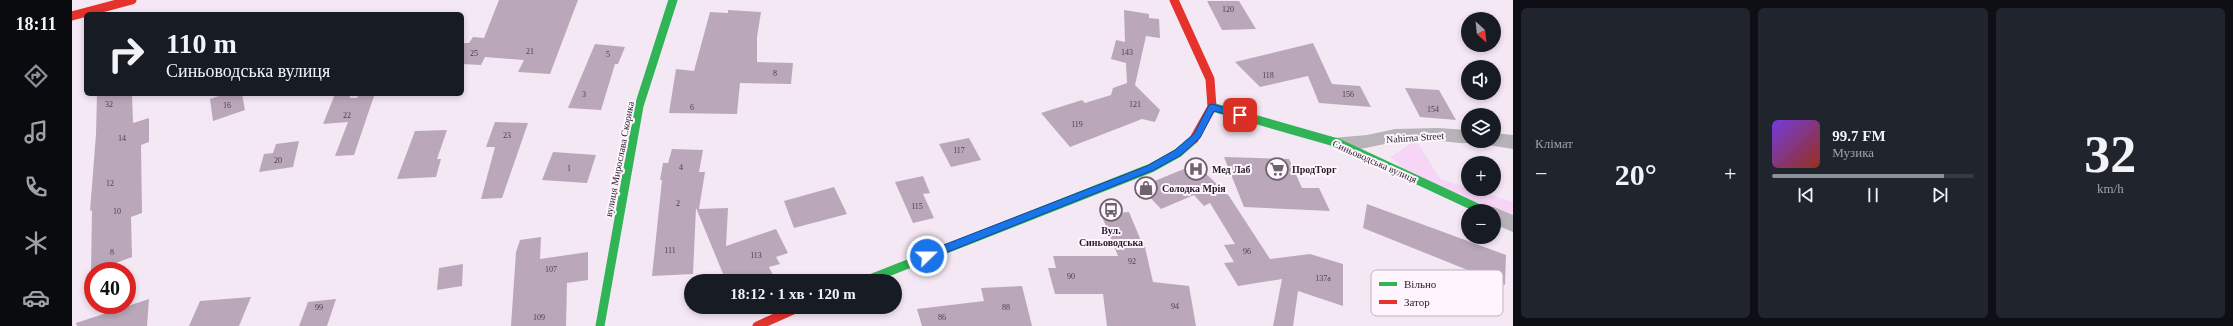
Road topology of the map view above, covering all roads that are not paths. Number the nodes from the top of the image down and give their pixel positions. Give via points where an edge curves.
1 (132, 0) edge
2 (673, 0) edge
3 (1174, 0) edge
4 (87, 12) edge
5 (84, 13) edge
6 (72, 16) edge
7 (1212, 107) junction
8 (1461, 136) edge
9 (1501, 141) edge
10 (1513, 142) edge
11 (1338, 143) junction
12 (1469, 204) edge
13 (1501, 218) edge
14 (1513, 224) edge
15 (883, 274) edge
16 (785, 314) edge
17 (600, 326) edge
18 (758, 326) edge

1 - 4 street
2 - 17 street, вулиця Мирослава Скорика via 639,106
3 - 7 street via 1210,79
5 - 6 street
7 - 11 street, Синьоводська вулиця
7 - 15 street via 1197,136 1178,153 1151,168
8 - 11 street, Nahirna Street via 1438,134 1394,136 1367,142
9 - 10 street
11 - 12 street, Синьоводська вулиця
13 - 14 street
16 - 18 street

